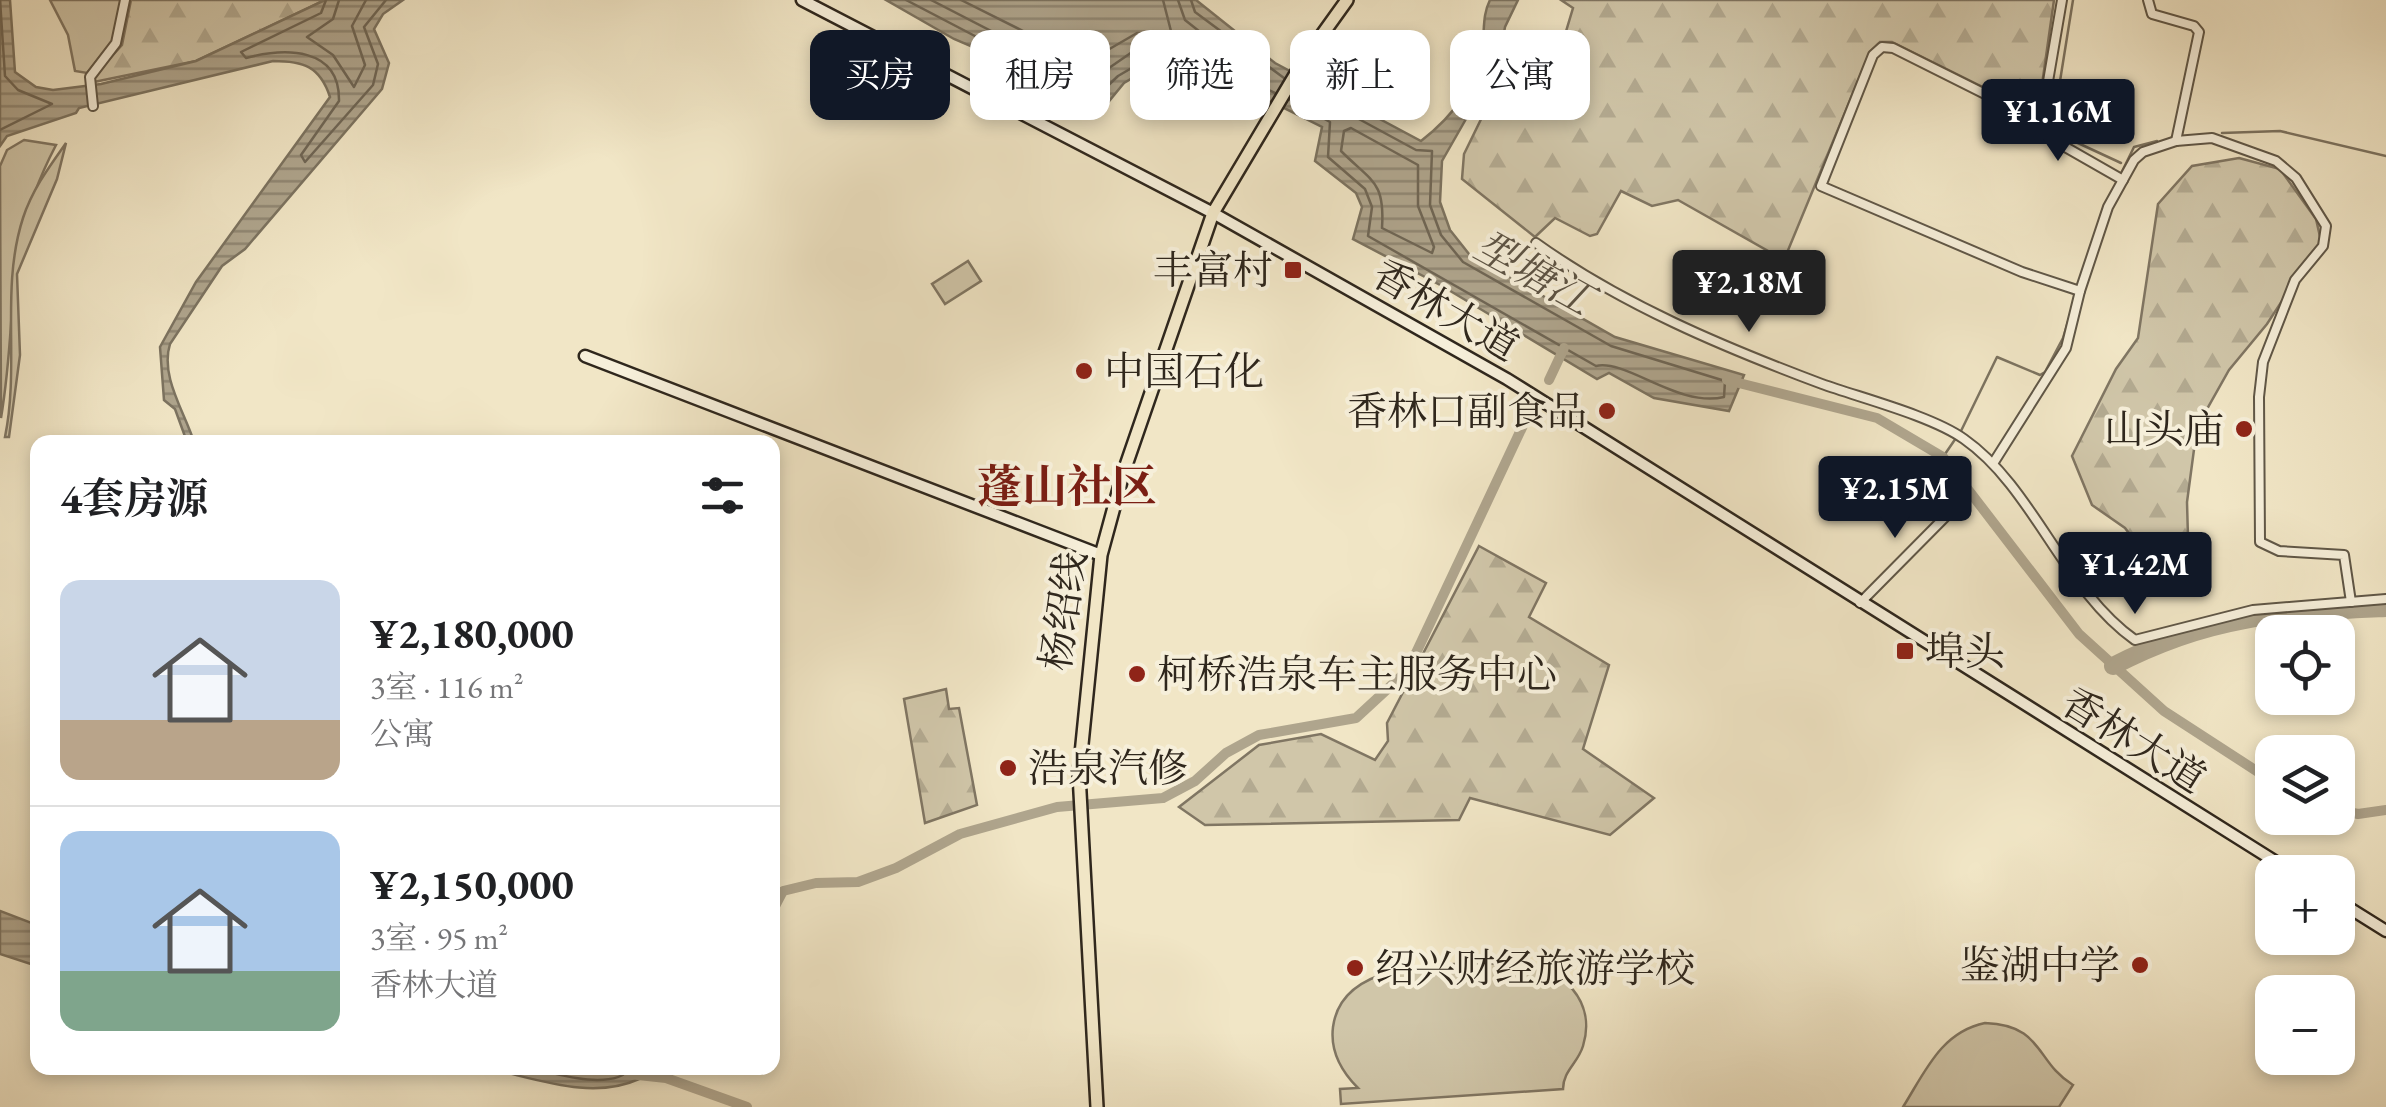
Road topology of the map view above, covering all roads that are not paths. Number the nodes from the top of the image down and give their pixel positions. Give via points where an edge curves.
1 (126, 0) edge
2 (802, 0) edge
3 (1347, 0) edge
4 (2062, 0) edge
5 (2148, 0) edge
6 (93, 106) dead end
7 (2041, 122) junction
8 (2176, 142) junction
9 (2119, 177) junction
10 (1213, 213) junction
11 (1536, 243) dead end
12 (2075, 289) junction
13 (585, 356) dead end
14 (1994, 462) junction
15 (1956, 506) dead end
16 (1102, 556) junction
17 (2386, 600) edge
18 (2351, 602) junction
19 (1860, 603) junction
20 (2265, 855) edge
21 (2355, 912) edge
22 (2386, 931) edge
23 (1098, 1107) edge

1 - 6 street via 116,43 90,82
2 - 10 main road, 香林大道
3 - 10 main road, 杨绍线
4 - 7 street
5 - 8 street via 2152,14 2199,32
7 - 9 street via 2046,136
7 - 12 street via 1882,47 1821,186
8 - 9 street via 2142,152
8 - 18 street via 2212,138 2276,161 2296,178 2326,226 2324,246 2296,280 2264,362 2260,542 2279,551 2344,554
9 - 12 street
10 - 16 main road, 杨绍线 via 1122,474
10 - 19 main road, 香林大道 via 1507,379
11 - 14 street via 1586,279 1756,359 1959,435
12 - 14 street via 2066,348
13 - 16 main road
14 - 18 street via 2041,533 2116,627 2135,640 2253,610
15 - 19 street
16 - 23 main road, 杨绍线 via 1080,796
17 - 18 street
19 - 20 main road, 香林大道
21 - 22 main road

